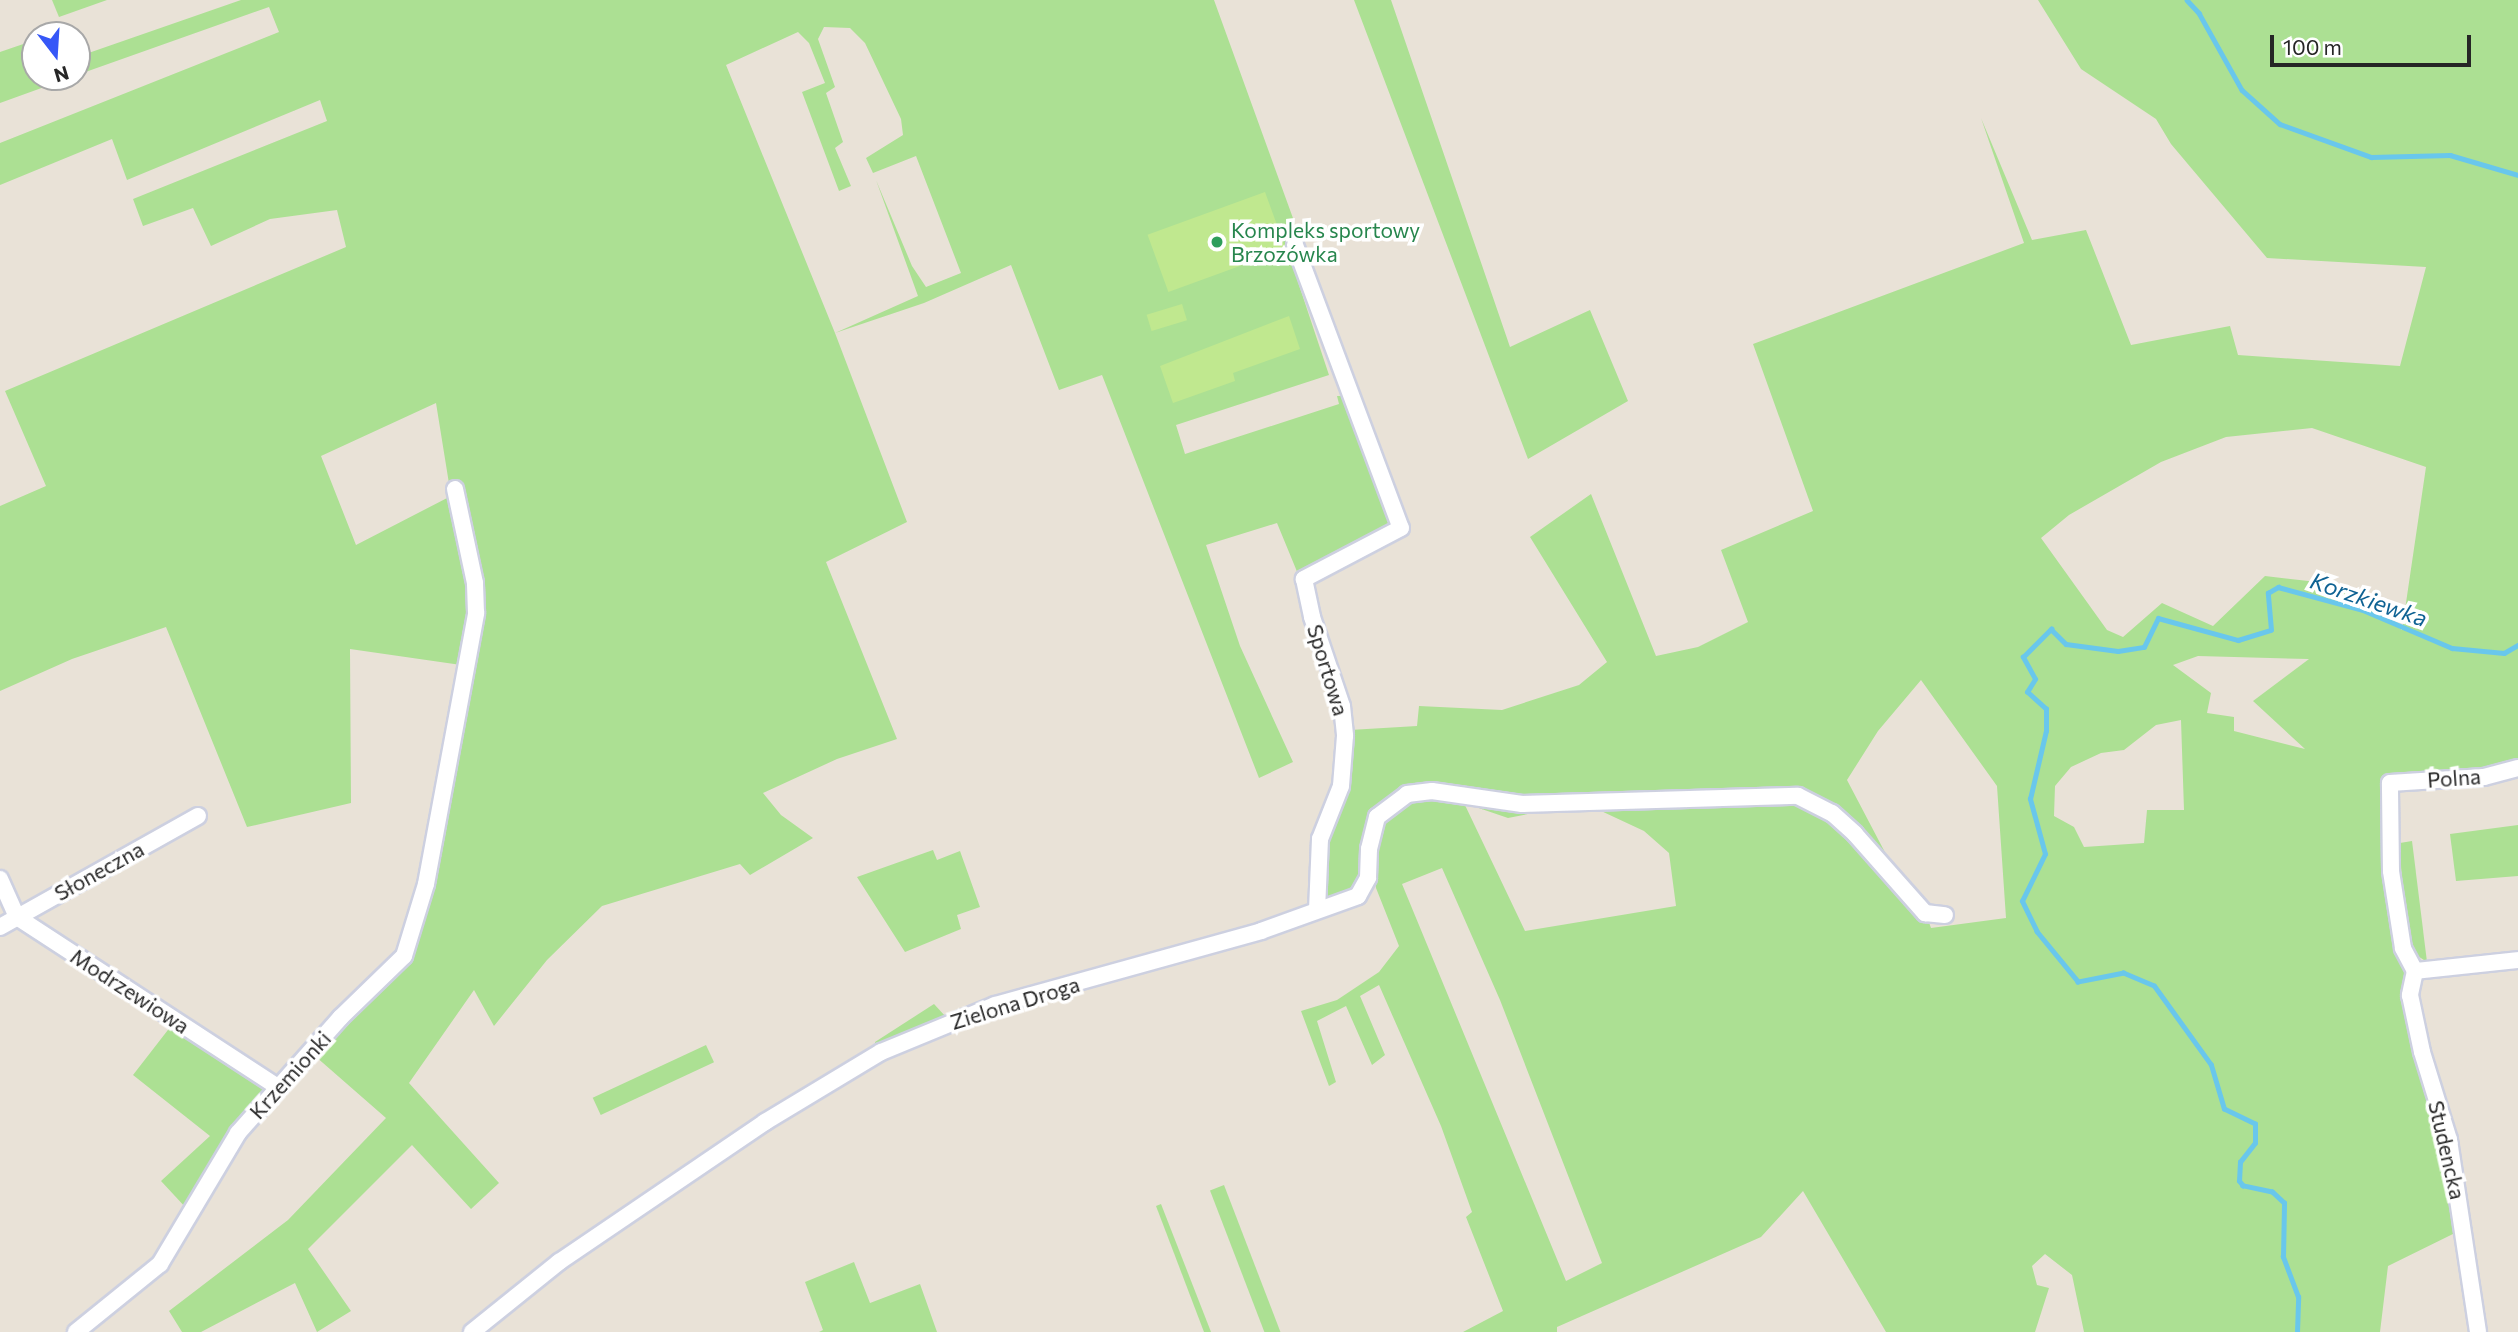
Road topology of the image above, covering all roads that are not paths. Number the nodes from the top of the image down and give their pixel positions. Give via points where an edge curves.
1 (1294, 245) dead end
2 (455, 489) dead end
3 (2518, 768) edge
4 (2390, 783) joint
5 (198, 816) dead end
6 (0, 879) edge
7 (1317, 910) junction
8 (1945, 915) dead end
9 (17, 917) junction
10 (0, 927) edge
11 (2518, 960) edge
12 (2415, 971) junction
13 (278, 1087) junction
14 (76, 1332) edge
15 (472, 1332) edge
16 (2478, 1332) edge

1 - 7 street, Sportowa via 1401,528 1304,579 1342,706 1345,736 1341,786 1320,839
2 - 13 street, Krzemionki via 475,583 476,614 426,884 404,956
3 - 4 street, Polna via 2484,778
4 - 12 street, Studencka via 2391,871 2403,948
5 - 9 street, Słoneczna
6 - 9 street
7 - 8 street, Zielona Droga via 1358,896 1368,878 1377,817 1407,794 1432,791 1522,804 1798,796 1832,813 1855,834 1925,913
7 - 15 street, Zielona Droga via 1261,931 995,1005 881,1052 765,1122 558,1262
9 - 10 street, Słoneczna
9 - 13 street, Modrzewiowa
11 - 12 street
12 - 16 street, Studencka via 2410,995 2449,1140
13 - 14 street, Krzemionki via 238,1133 160,1264

